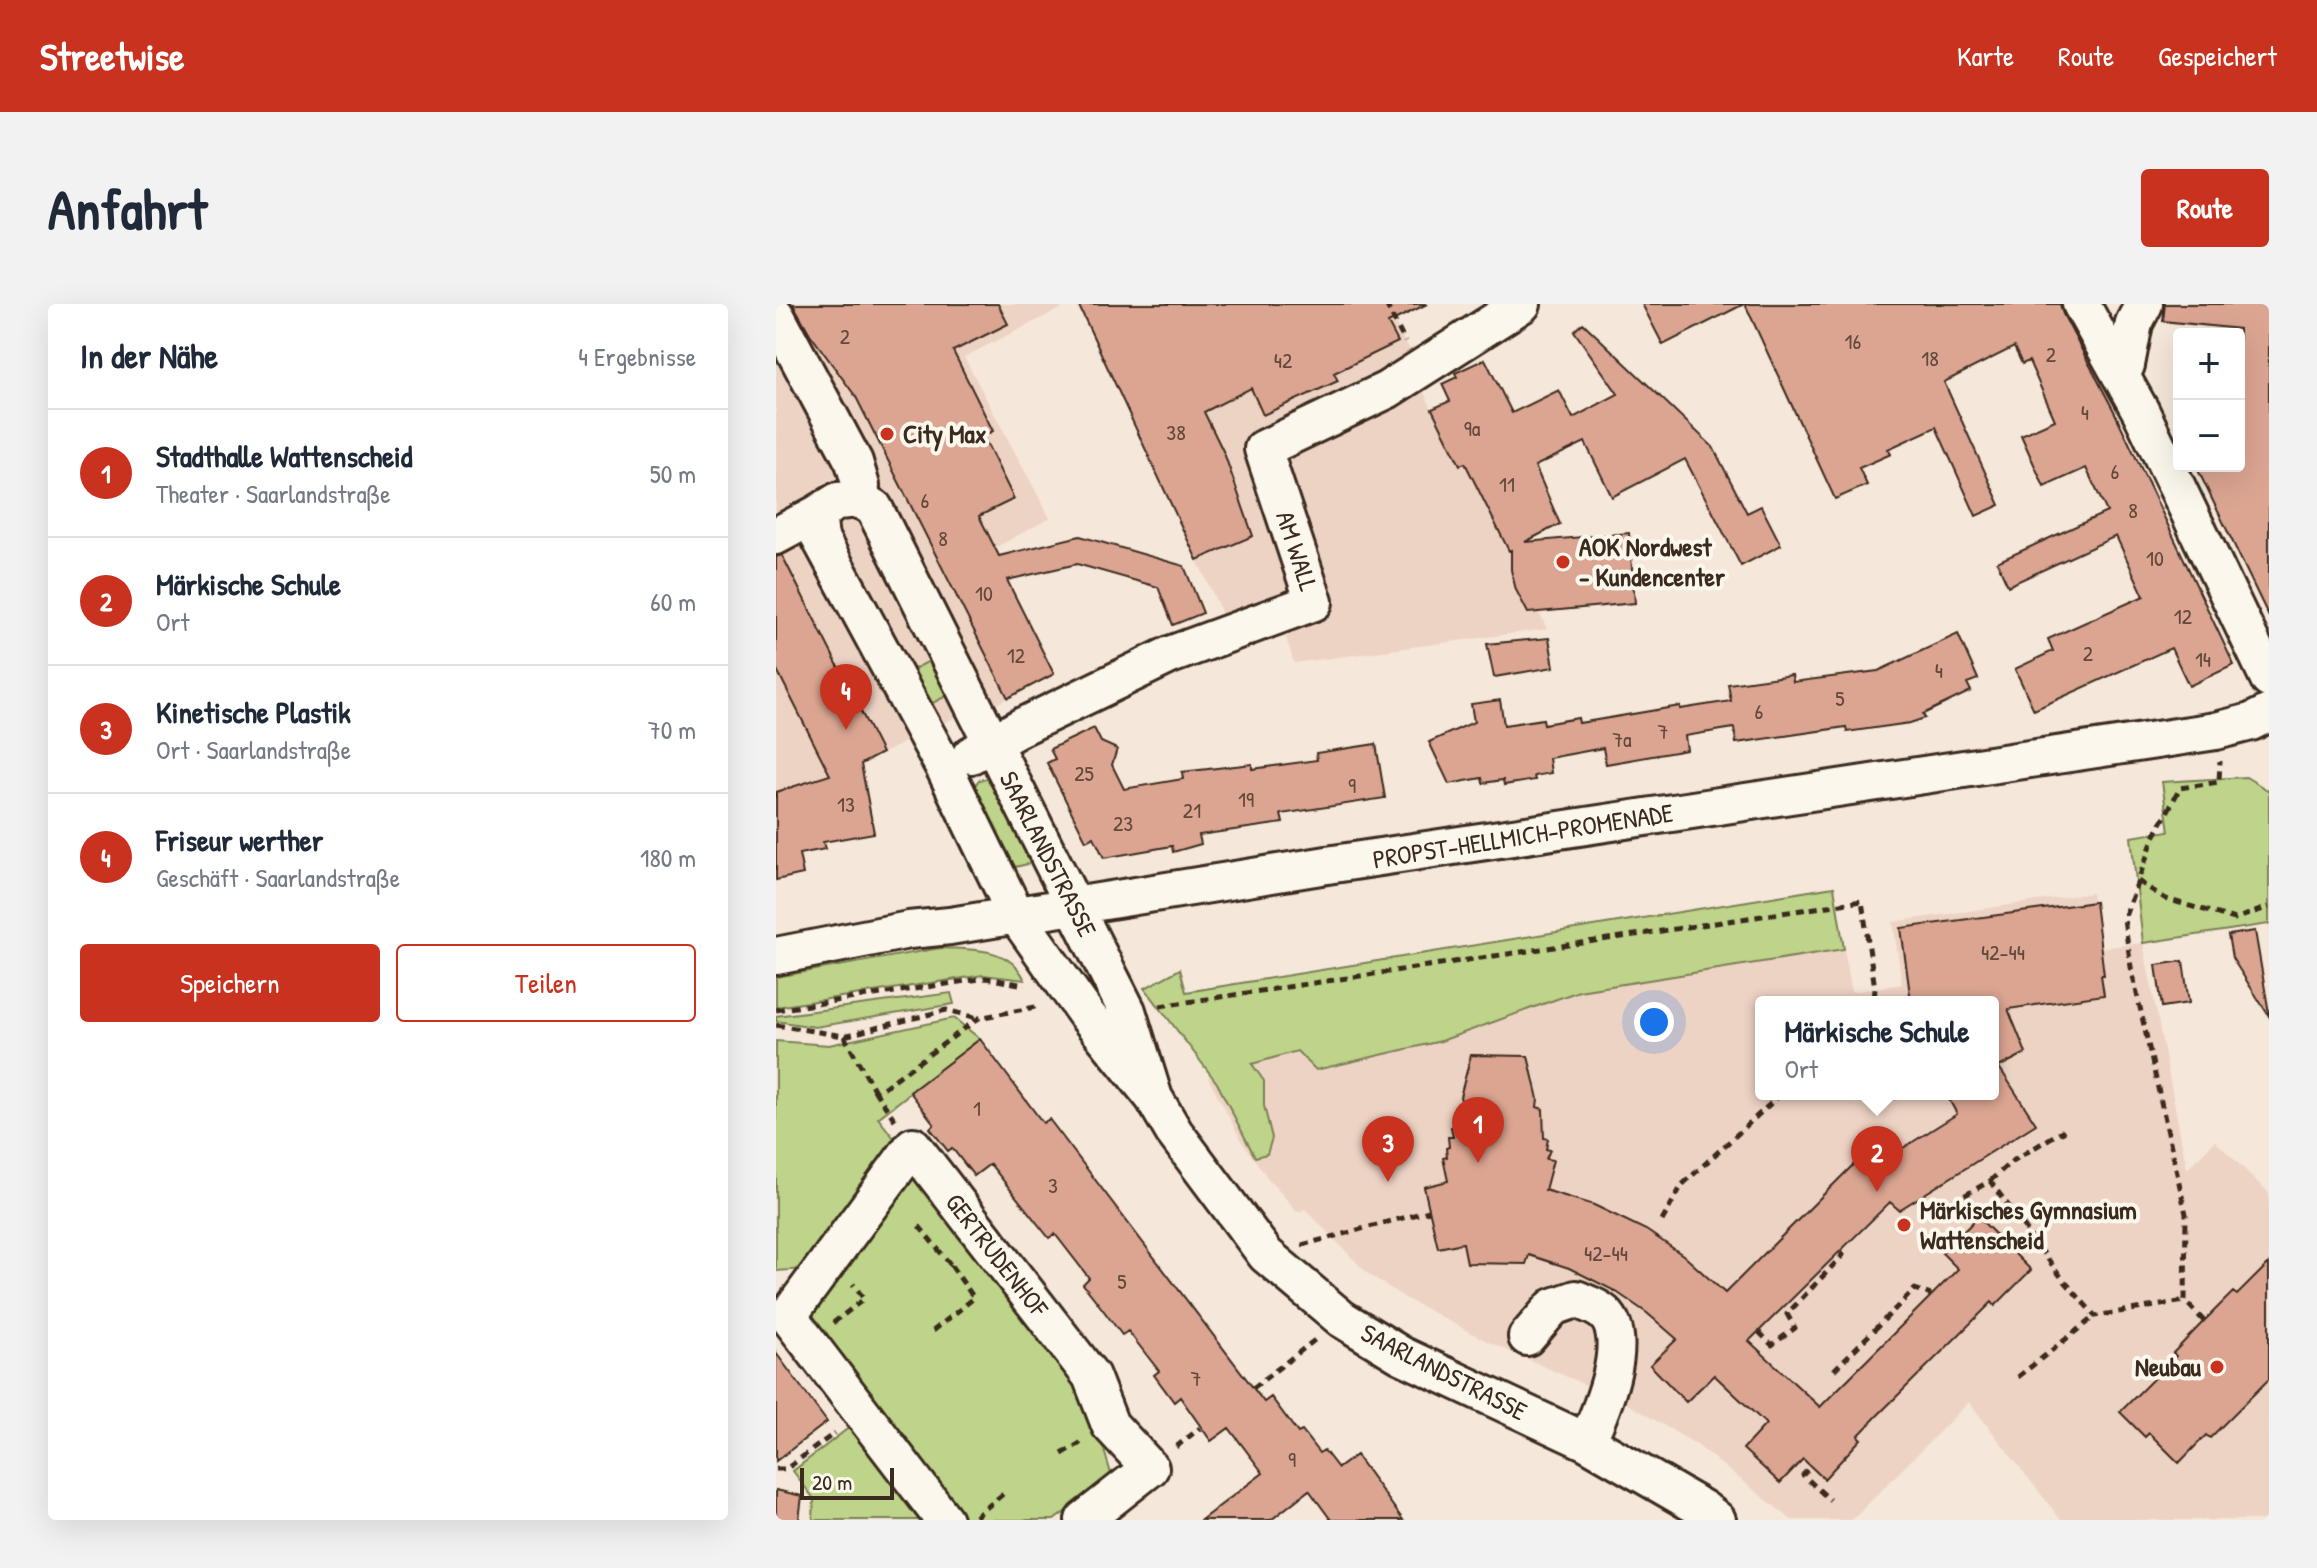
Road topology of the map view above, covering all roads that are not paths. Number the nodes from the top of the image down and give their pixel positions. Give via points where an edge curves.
1 (1522, 304) edge
2 (2081, 304) edge
3 (2107, 304) edge
4 (2144, 304) edge
5 (776, 316) edge
6 (2126, 365) junction
7 (2141, 412) junction
8 (859, 499) junction
9 (817, 514) junction
10 (776, 536) edge
11 (2269, 679) edge
12 (2269, 713) edge
13 (992, 743) junction
14 (945, 769) junction
15 (1074, 907) junction
16 (1016, 915) junction
17 (776, 956) edge
18 (1154, 1098) junction
19 (782, 1309) edge
20 (1527, 1337) dead end
21 (1587, 1442) junction
22 (944, 1520) edge
23 (1084, 1520) edge
24 (1717, 1520) edge

1 - 13 street, AM WALL via 1387,390 1263,449 1314,602 1170,655
2 - 7 street
3 - 6 street
4 - 6 street via 2134,323
5 - 8 street via 854,462
6 - 7 street
7 - 11 street
8 - 9 street via 838,501
8 - 13 street, SAARLANDSTRASSE via 874,508
9 - 10 street
9 - 14 street, SAARLANDSTRASSE via 820,538
12 - 15 street, PROPST-HELLMICH-PROMENADE via 2216,731
13 - 14 street, SAARLANDSTRASSE
13 - 15 street, SAARLANDSTRASSE
14 - 16 street, SAARLANDSTRASSE
15 - 16 street, PROPST-HELLMICH-PROMENADE
15 - 18 street, SAARLANDSTRASSE via 1127,1011
16 - 17 street, PROPST-HELLMICH-PROMENADE
16 - 18 street, SAARLANDSTRASSE
18 - 21 street, SAARLANDSTRASSE via 1181,1143 1266,1255 1342,1319 1401,1355
19 - 22 street
19 - 23 street, GERTRUDENHOF via 913,1146 1091,1376 1110,1425 1150,1468
20 - 21 street via 1553,1307 1576,1299 1606,1315 1614,1333 1614,1370
21 - 24 street, SAARLANDSTRASSE

